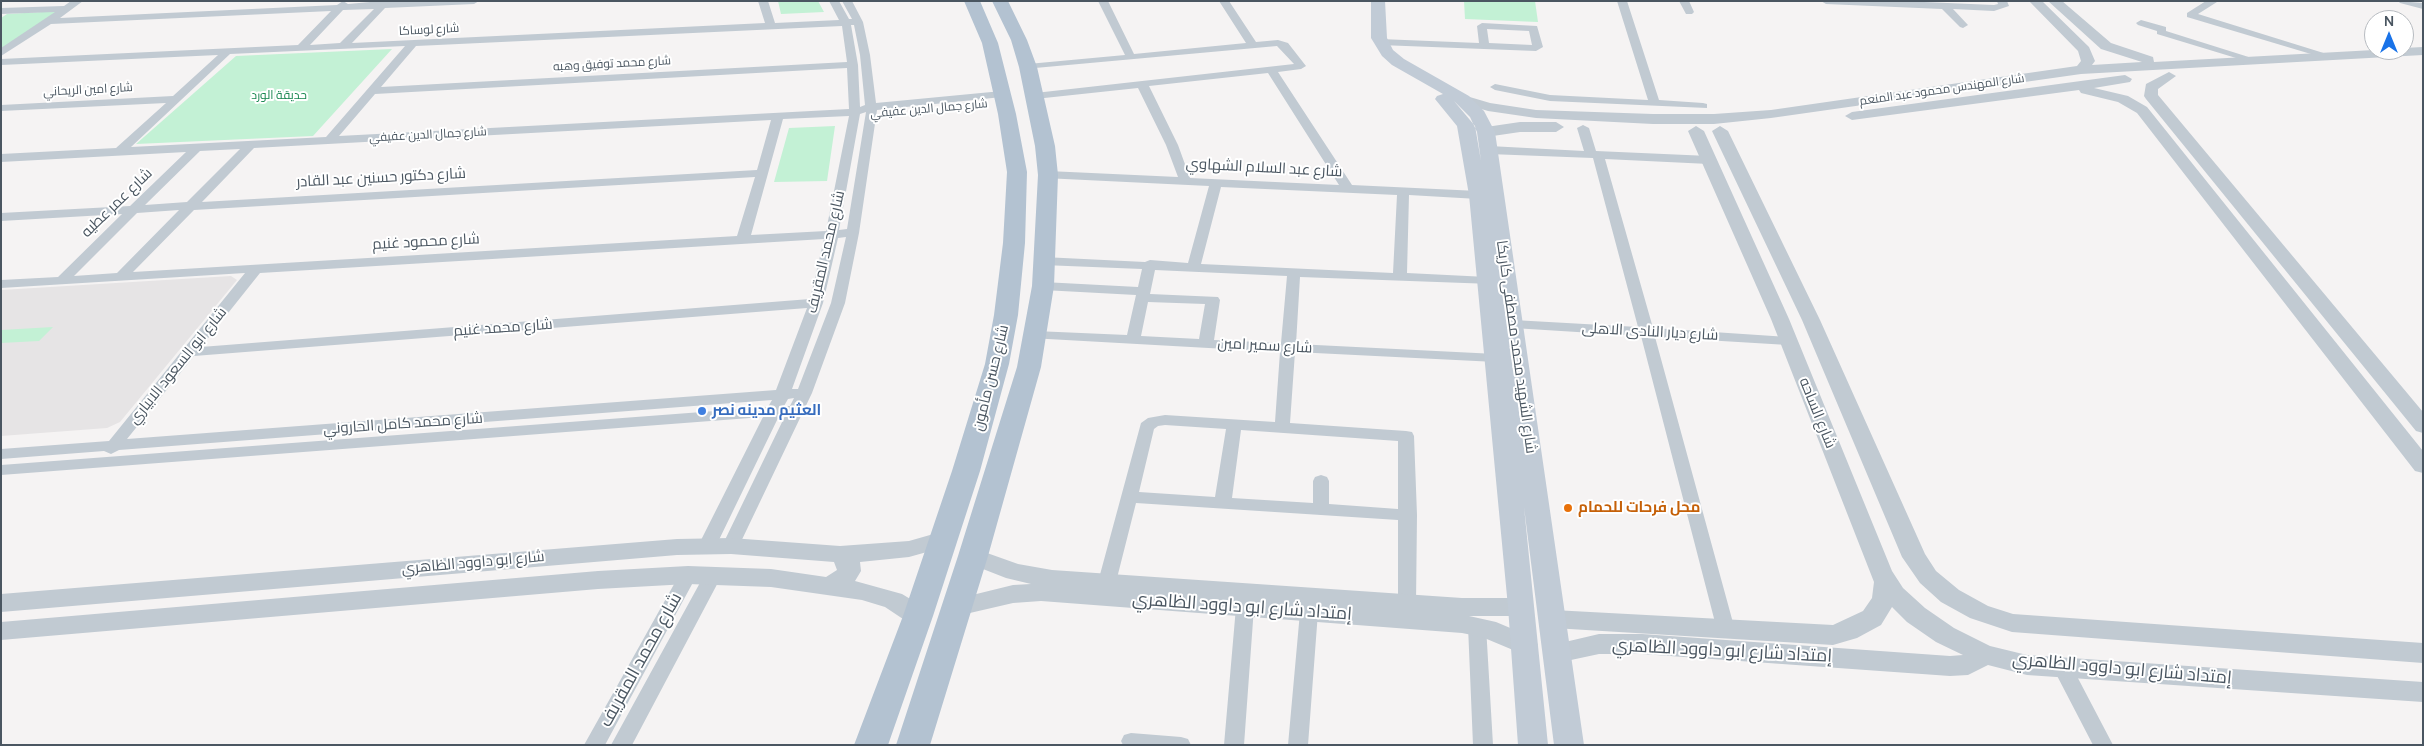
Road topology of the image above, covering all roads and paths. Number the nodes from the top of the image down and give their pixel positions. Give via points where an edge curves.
1 (8, 1) edge
2 (78, 1) edge
3 (474, 1) edge
4 (763, 1) edge
5 (834, 1) edge
6 (847, 1) edge
7 (972, 1) edge
8 (1000, 1) edge
9 (1103, 1) edge
10 (1224, 1) edge
11 (1364, 1) edge
12 (1378, 1) edge
13 (1622, 1) edge
14 (1684, 1) edge
15 (1826, 1) edge
16 (2002, 1) edge
17 (2035, 1) edge
18 (2054, 1) edge
19 (2403, 1) edge
20 (1850, 2) edge
21 (2212, 2) edge
22 (384, 3) edge
23 (1911, 3) edge
24 (343, 4) edge
25 (1, 6) edge
26 (1945, 6) junction
27 (2423, 6) edge
28 (67, 8) junction
29 (1, 11) edge
30 (1689, 12) dead end
31 (49, 21) junction
32 (852, 23) junction
33 (2141, 23) dead end
34 (1963, 25) dead end
35 (771, 26) junction
36 (1505, 27) junction
37 (1019, 40) junction
38 (1380, 42) junction
39 (413, 43) junction
40 (990, 43) junction
41 (1438, 44) junction
42 (343, 46) junction
43 (1252, 46) junction
44 (1484, 46) junction
45 (2106, 46) junction
46 (1510, 47) junction
47 (2081, 47) junction
48 (301, 48) junction
49 (228, 51) junction
50 (2423, 51) edge
51 (1, 54) edge
52 (2325, 55) junction
53 (1441, 56) dead end
54 (1131, 57) junction
55 (2250, 59) junction
56 (1, 62) edge
57 (2423, 62) edge
58 (853, 65) junction
59 (1028, 67) junction
60 (996, 70) junction
61 (2081, 70) junction
62 (2165, 70) junction
63 (1272, 71) junction
64 (1142, 84) junction
65 (1495, 87) dead end
66 (2066, 87) junction
67 (372, 91) junction
68 (1035, 96) junction
69 (2151, 96) junction
70 (176, 99) junction
71 (1004, 99) junction
72 (1463, 99) junction
73 (2123, 99) junction
74 (1655, 104) junction
75 (1703, 106) dead end
76 (1, 108) edge
77 (872, 111) junction
78 (1514, 111) junction
79 (855, 112) junction
80 (778, 116) junction
81 (1653, 119) junction
82 (1668, 120) junction
83 (1520, 127) junction
84 (1583, 128) junction
85 (1723, 136) junction
86 (330, 140) junction
87 (1488, 141) junction
88 (250, 144) junction
89 (1702, 144) junction
90 (196, 147) junction
91 (119, 152) junction
92 (1594, 154) junction
93 (1, 158) edge
94 (762, 173) junction
95 (1048, 175) junction
96 (1186, 180) junction
97 (1216, 182) junction
98 (1348, 189) junction
99 (1403, 191) junction
100 (1478, 195) junction
101 (191, 206) junction
102 (134, 209) junction
103 (1, 216) edge
104 (853, 233) junction
105 (832, 234) junction
106 (744, 239) junction
107 (1043, 261) junction
108 (1150, 264) junction
109 (1194, 266) junction
110 (256, 269) junction
111 (1294, 271) junction
112 (1400, 276) junction
113 (121, 277) junction
114 (61, 281) junction
115 (1487, 281) junction
116 (1, 284) edge
117 (1043, 286) junction
118 (1143, 294) junction
119 (1771, 299) junction
120 (1801, 301) junction
121 (816, 303) junction
122 (1780, 319) junction
123 (1810, 320) junction
124 (1513, 324) junction
125 (1647, 332) junction
126 (1035, 335) junction
127 (1133, 340) junction
128 (1788, 341) junction
129 (1206, 343) junction
130 (1288, 347) junction
131 (190, 352) junction
132 (1496, 358) junction
133 (804, 393) junction
134 (782, 395) junction
135 (797, 410) junction
136 (772, 412) junction
137 (1234, 425) junction
138 (2423, 426) edge
139 (1282, 428) junction
140 (115, 445) junction
141 (1, 454) edge
142 (101, 462) junction
143 (2423, 466) edge
144 (1, 470) edge
145 (1321, 481) dead end
146 (1128, 497) junction
147 (1223, 503) junction
148 (1320, 509) junction
149 (1408, 515) junction
150 (944, 539) junction
151 (707, 546) junction
152 (731, 546) junction
153 (840, 554) junction
154 (973, 556) junction
155 (380, 571) junction
156 (688, 575) junction
157 (713, 575) junction
158 (1107, 582) junction
159 (1886, 583) junction
160 (1027, 584) junction
161 (830, 586) junction
162 (366, 599) junction
163 (1, 603) edge
164 (1407, 603) junction
165 (957, 607) junction
166 (1245, 607) junction
167 (1522, 607) junction
168 (1309, 612) junction
169 (918, 616) junction
170 (1467, 619) junction
171 (1552, 619) junction
172 (1726, 630) junction
173 (1, 631) edge
174 (1620, 634) junction
175 (1525, 645) junction
176 (1557, 653) junction
177 (2423, 653) edge
178 (1984, 654) junction
179 (2063, 668) junction
180 (2423, 692) edge
181 (1131, 741) dead end
182 (594, 745) edge
183 (621, 745) edge
184 (871, 745) edge
185 (913, 745) edge
186 (1179, 745) edge
187 (1234, 745) edge
188 (1298, 745) edge
189 (1483, 745) edge
190 (1533, 745) edge
191 (1570, 745) edge
192 (2103, 745) edge

1 - 25 street
2 - 28 street
3 - 22 street
4 - 35 street
5 - 32 street, شارع محمد المقريف
6 - 32 street, شارع محمد المقريف
7 - 40 main road, شارع حسن مأمون
8 - 37 main road, شارع حسن مأمون
9 - 54 street
10 - 43 street
11 - 100 main road, شارع الشهيد محمد مصطفى كاريكا via 1365,38 1372,53 1390,69 1439,96 1462,120 1468,133
12 - 38 main road
13 - 74 street
14 - 30 street
15 - 20 street
16 - 26 street via 2004,6 1999,8
17 - 47 street
18 - 45 street
19 - 27 street
20 - 23 street
21 - 52 street via 2190,15
22 - 24 street
22 - 42 street
23 - 26 street
24 - 31 street
24 - 48 street
26 - 34 street
28 - 29 street
28 - 31 street
31 - 51 street
32 - 35 street, شارع لوساكا
32 - 58 street, شارع محمد المقريف
32 - 77 street, شارع محمد المقريف via 865,55
33 - 55 street
35 - 39 street, شارع لوساكا
36 - 44 street via 1481,26
36 - 46 street
36 - 46 street via 1533,28 1538,47
37 - 40 main road via 1006,46
37 - 59 main road, شارع حسن مأمون
38 - 41 street
38 - 72 main road, شارع الشهيد محمد مصطفى كاريكا via 1398,62
39 - 42 street, شارع لوساكا
39 - 67 street
40 - 60 main road, شارع حسن مأمون
41 - 44 street
41 - 53 street
42 - 48 street, شارع لوساكا
43 - 54 street
43 - 63 street via 1283,44 1301,66
44 - 46 street
45 - 47 street via 2099,50
45 - 62 street
47 - 61 street via 2088,61
48 - 49 street, شارع لوساكا
49 - 56 street, شارع لوساكا
49 - 70 street
50 - 52 street, شارع المهندس محمود عبد المنعم
52 - 55 street, شارع المهندس محمود عبد المنعم
54 - 59 street
55 - 62 street, شارع المهندس محمود عبد المنعم
57 - 62 street, شارع المهندس محمود عبد المنعم
58 - 67 street, شارع محمد توفيق وهبه
58 - 79 street, شارع محمد المقريف
59 - 60 main road via 1010,62
59 - 68 main road, شارع حسن مأمون
60 - 71 main road, شارع حسن مأمون
61 - 62 street, شارع المهندس محمود عبد المنعم
61 - 82 street, شارع المهندس محمود عبد المنعم via 1771,114
62 - 66 street, شارع المهندس محمود عبد المنعم
62 - 69 street via 2151,87
63 - 64 street
63 - 98 street
64 - 68 street
64 - 96 street
65 - 74 street via 1550,98
66 - 73 street
66 - 85 street, شارع المهندس محمود عبد المنعم
67 - 86 street
68 - 95 main road, شارع حسن مأمون
69 - 73 street via 2132,94
69 - 138 street
70 - 76 street, شارع امين الريحاني
70 - 91 street
71 - 77 street, شارع جمال الدين عفيفي
71 - 150 main road, شارع حسن مأمون via 1017,172 1006,315 997,364
72 - 78 street, شارع المهندس محمود عبد المنعم
72 - 87 main road, شارع الشهيد محمد مصطفى كاريكا via 1478,115
73 - 143 street via 2142,110
74 - 75 street
74 - 81 street
74 - 82 street
77 - 79 street, شارع جمال الدين عفيفي
77 - 104 street, شارع محمد المقريف
78 - 81 street, شارع المهندس محمود عبد المنعم
78 - 83 street via 1510,120
79 - 80 street, شارع جمال الدين عفيفي
79 - 105 street, شارع محمد المقريف
80 - 86 street, شارع جمال الدين عفيفي
80 - 94 street
81 - 82 street, شارع المهندس محمود عبد المنعم
83 - 84 street
83 - 87 street
84 - 89 street
84 - 92 street
85 - 89 street, شارع المهندس محمود عبد المنعم
85 - 120 street, شارع الساحه
86 - 88 street, شارع جمال الدين عفيفي
87 - 92 street
87 - 124 main road, شارع الشهيد محمد مصطفى كاريكا
88 - 90 street, شارع جمال الدين عفيفي
88 - 101 street
89 - 92 street
89 - 119 street, شارع الساحه
90 - 91 street, شارع جمال الدين عفيفي
90 - 102 street, شارع عمر عطيه
91 - 93 street, شارع جمال الدين عفيفي
92 - 125 street
94 - 101 street, شارع دكتور حسنين عبد القادر
94 - 106 street
95 - 96 street, شارع عبد السلام الشهاوي
95 - 107 main road, شارع حسن مأمون
96 - 97 street, شارع عبد السلام الشهاوي
97 - 98 street, شارع عبد السلام الشهاوي
97 - 109 street
98 - 99 street, شارع عبد السلام الشهاوي
99 - 100 street, شارع عبد السلام الشهاوي
99 - 112 street
100 - 115 main road, شارع الشهيد محمد مصطفى كاريكا
101 - 102 street, شارع دكتور حسنين عبد القادر
101 - 113 street
102 - 103 street, شارع دكتور حسنين عبد القادر
102 - 114 street, شارع عمر عطيه
104 - 105 street, شارع محمود غنيم
104 - 133 street, شارع محمد المقريف via 838,303
105 - 106 street, شارع محمود غنيم
105 - 121 street, شارع محمد المقريف
106 - 110 street, شارع محمود غنيم
107 - 108 street
107 - 117 main road, شارع حسن مأمون
108 - 109 street
108 - 118 street
109 - 111 street
110 - 113 street, شارع محمود غنيم
110 - 131 street, شارع ابو السعود الابياري
111 - 112 street
111 - 130 street
112 - 115 street
113 - 114 street, شارع محمود غنيم
114 - 116 street, شارع محمود غنيم
115 - 132 main road, شارع الشهيد محمد مصطفى كاريكا
117 - 118 street
117 - 126 main road, شارع حسن مأمون
118 - 127 street
118 - 129 street via 1213,300
119 - 120 street
119 - 122 street, شارع الساحه
120 - 123 street, شارع الساحه
121 - 131 street, شارع محمد غنيم
121 - 134 street, شارع محمد المقريف
122 - 123 street
122 - 128 street, شارع الساحه
123 - 177 street, شارع الساحه via 1920,567 1938,587 1964,605 2012,623
124 - 125 street, شارع ديار النادى الاهلى
124 - 171 main road, شارع الشهيد محمد مصطفى كاريكا
125 - 128 street, شارع ديار النادى الاهلى
125 - 172 street
126 - 127 street, شارع سمير امين
126 - 154 main road, شارع حسن مأمون via 1029,367
127 - 129 street, شارع سمير امين
128 - 159 street, شارع الساحه
129 - 130 street, شارع سمير امين
130 - 132 street, شارع سمير امين
130 - 139 street
131 - 140 street, شارع ابو السعود الابياري
132 - 167 main road, شارع الشهيد محمد مصطفى كاريكا
133 - 134 street, شارع محمد كامل الحاروني
133 - 135 street, شارع محمد المقريف
134 - 136 street, شارع محمد المقريف
134 - 140 street, شارع محمد كامل الحاروني
135 - 136 street, شارع محمد كامل الحاروني
135 - 152 street, شارع محمد المقريف
136 - 142 street, شارع محمد كامل الحاروني
136 - 151 street, شارع محمد المقريف
137 - 139 street
137 - 146 street via 1159,420 1150,424
137 - 147 street
139 - 149 street via 1406,436
140 - 141 street, شارع محمد كامل الحاروني
140 - 142 street, شارع ابو السعود الابياري
142 - 144 street, شارع محمد كامل الحاروني
145 - 148 street
146 - 147 street
146 - 158 street
147 - 148 street
148 - 149 street
149 - 164 street
150 - 153 street, شارع ابو داوود الظاهري via 890,552
150 - 169 main road, شارع حسن مأمون
151 - 152 street, شارع ابو داوود الظاهري
151 - 155 street, شارع ابو داوود الظاهري
152 - 153 street, شارع ابو داوود الظاهري
153 - 161 street via 848,560 849,571
154 - 160 street, إمتداد شارع ابو داوود الظاهري
154 - 165 main road, شارع حسن مأمون
155 - 162 street
155 - 163 street, شارع ابو داوود الظاهري
156 - 157 street, شارع ابو داوود الظاهري
156 - 162 street, شارع ابو داوود الظاهري
156 - 182 street, شارع محمد المقريف
157 - 161 street, شارع ابو داوود الظاهري
157 - 183 street, شارع محمد المقريف
158 - 160 street, إمتداد شارع ابو داوود الظاهري
158 - 164 street, إمتداد شارع ابو داوود الظاهري
159 - 172 street, إمتداد شارع ابو داوود الظاهري via 1880,609 1872,618 1848,631 1833,635
159 - 178 street, شارع الساحه via 1904,604 1930,625
160 - 165 street, إمتداد شارع ابو داوود الظاهري
160 - 166 street, إمتداد شارع ابو داوود الظاهري
161 - 169 street, شارع ابو داوود الظاهري via 893,600
162 - 173 street, شارع ابو داوود الظاهري
164 - 170 street, إمتداد شارع ابو داوود الظاهري
165 - 185 main road, شارع حسن مأمون
166 - 168 street, إمتداد شارع ابو داوود الظاهري
166 - 187 street
167 - 170 street, إمتداد شارع ابو داوود الظاهري
167 - 175 main road, شارع الشهيد محمد مصطفى كاريكا
168 - 170 street, إمتداد شارع ابو داوود الظاهري
168 - 188 street
169 - 184 main road, شارع حسن مأمون
170 - 175 street, إمتداد شارع ابو داوود الظاهري
170 - 189 street
171 - 174 street, إمتداد شارع ابو داوود الظاهري
171 - 176 main road, شارع الشهيد محمد مصطفى كاريكا
172 - 174 street, إمتداد شارع ابو داوود الظاهري
174 - 176 street, إمتداد شارع ابو داوود الظاهري via 1599,644
174 - 178 street, إمتداد شارع ابو داوود الظاهري via 1950,666 1968,665
175 - 190 main road, شارع الشهيد محمد مصطفى كاريكا
176 - 191 main road, شارع الشهيد محمد مصطفى كاريكا
178 - 179 street, إمتداد شارع ابو داوود الظاهري via 2027,665
179 - 180 street, إمتداد شارع ابو داوود الظاهري
179 - 192 street
181 - 186 street

